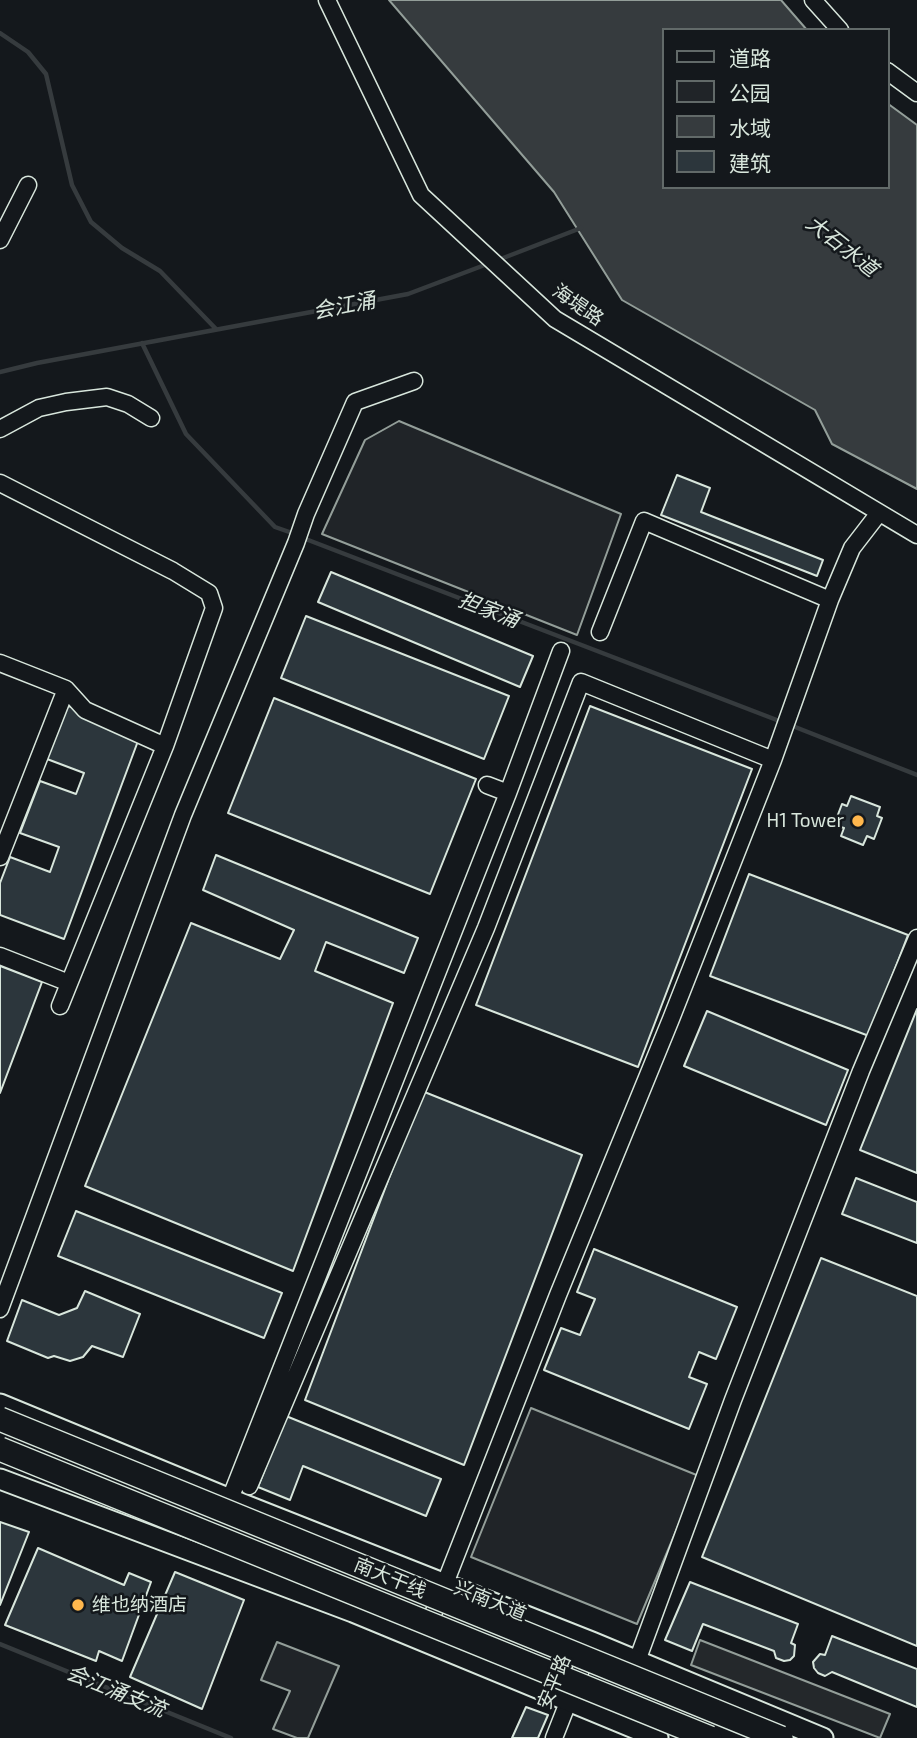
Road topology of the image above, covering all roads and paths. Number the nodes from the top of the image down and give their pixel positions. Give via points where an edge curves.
1 (327, 0) edge
2 (813, 0) edge
3 (838, 28) edge
4 (889, 72) edge
5 (917, 93) edge
6 (28, 185) dead end
7 (0, 240) edge
8 (414, 381) dead end
9 (151, 418) dead end
10 (0, 429) edge
11 (0, 482) edge
12 (880, 513) junction
13 (917, 535) edge
14 (830, 600) junction
15 (600, 632) dead end
16 (561, 651) dead end
17 (0, 663) edge
18 (66, 690) junction
19 (165, 746) junction
20 (773, 760) junction
21 (487, 785) dead end
22 (508, 793) junction
23 (0, 857) edge
24 (917, 938) edge
25 (0, 956) edge
26 (69, 983) junction
27 (60, 1006) dead end
28 (0, 1309) edge
29 (0, 1404) edge
30 (0, 1419) edge
31 (0, 1449) edge
32 (0, 1479) edge
33 (249, 1486) dead end
34 (230, 1499) junction
35 (446, 1583) junction
36 (423, 1641) junction
37 (592, 1642) junction
38 (637, 1661) junction
39 (569, 1701) junction
40 (554, 1738) edge
41 (658, 1738) edge
42 (710, 1738) edge
43 (781, 1738) edge
44 (823, 1738) edge

1 - 12 street, 海堤路 via 421,195 555,319
2 - 3 street
4 - 5 street
6 - 7 street
8 - 28 street via 355,402 183,815
9 - 10 street via 107,397 39,408
11 - 19 street via 209,593 212,618
12 - 13 street, 海堤路
12 - 14 street via 852,548
14 - 15 street via 643,521
14 - 20 street
16 - 22 street
17 - 18 street
18 - 19 street via 85,710
18 - 23 street
19 - 26 street
20 - 33 street via 581,682 486,928
20 - 35 street
21 - 22 street
22 - 34 street
24 - 38 street via 733,1400
25 - 26 street
26 - 27 street
29 - 34 main road, 兴南大道
30 - 43 highway, 南大干线, bridge
31 - 42 highway, 南大干线, bridge
32 - 36 main road
34 - 35 main road, 兴南大道
35 - 36 street
35 - 37 main road, 兴南大道
36 - 39 main road
37 - 38 main road, 兴南大道
37 - 39 street, 安平路
38 - 44 main road, 兴南大道
39 - 40 street, 安平路
39 - 41 main road

